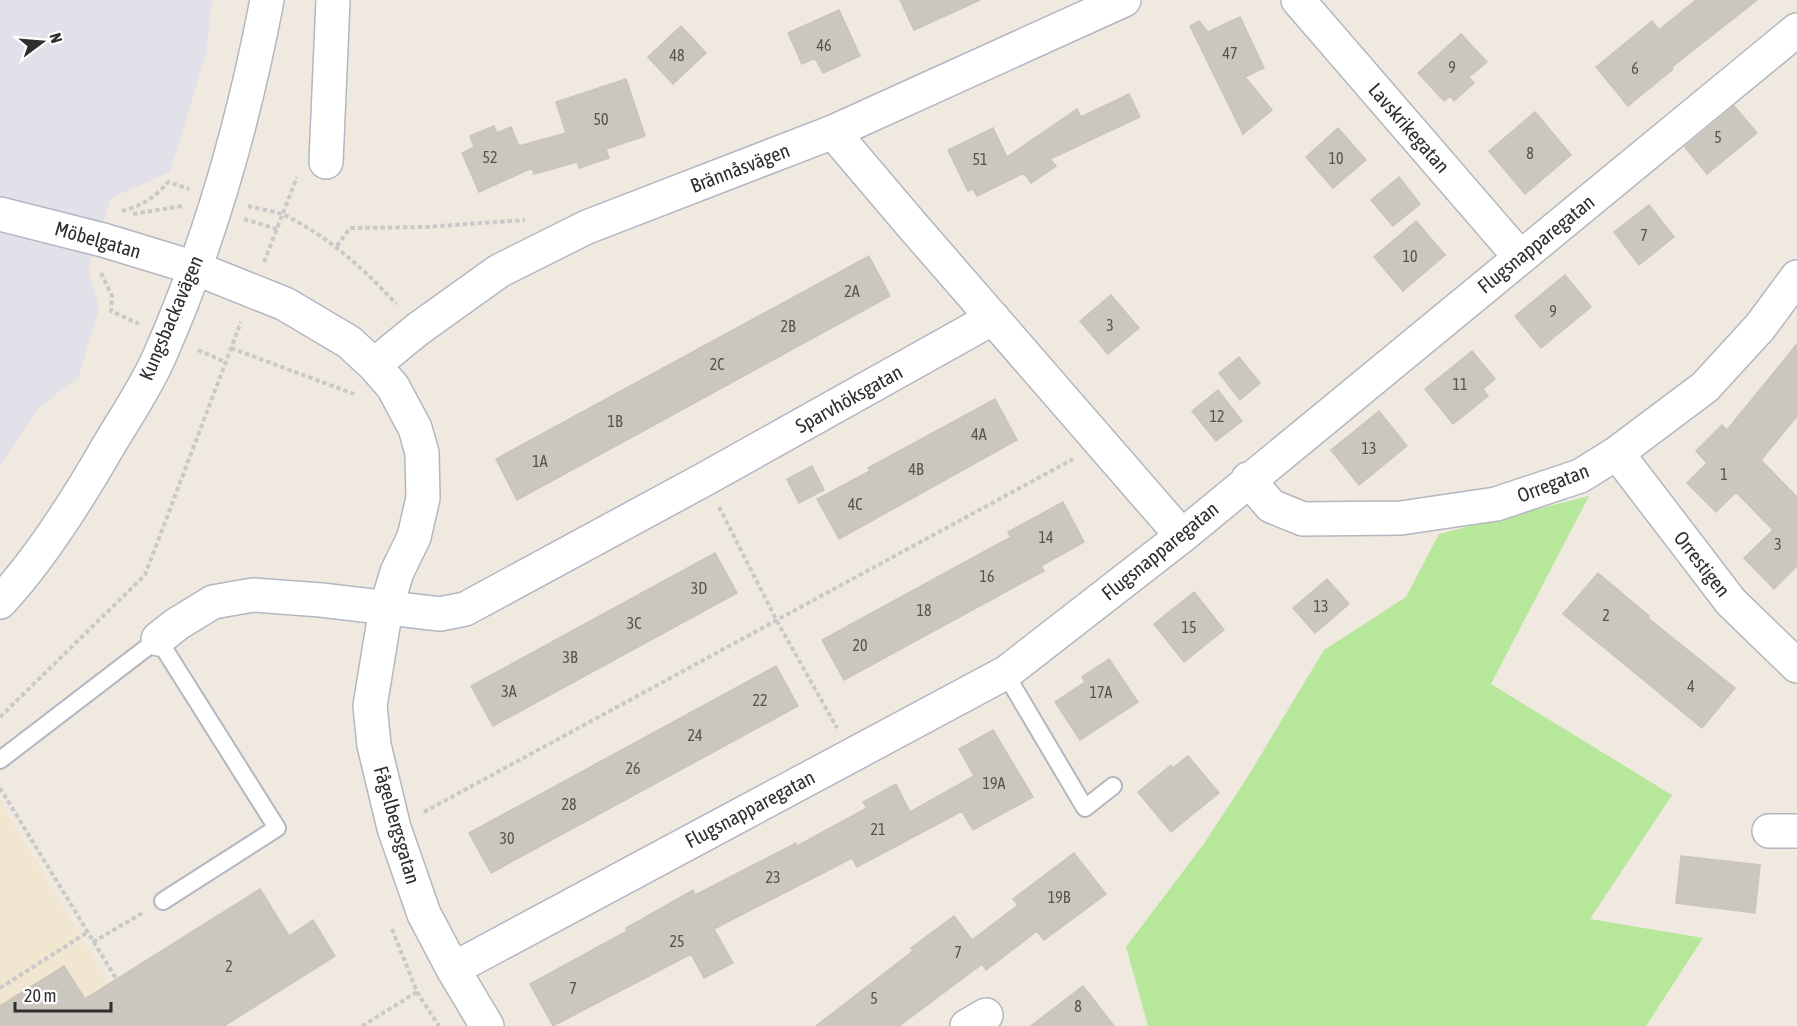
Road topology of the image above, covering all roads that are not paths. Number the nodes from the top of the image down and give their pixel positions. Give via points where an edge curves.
1 (267, 0) edge
2 (333, 0) edge
3 (1124, 0) edge
4 (1298, 0) edge
5 (1797, 30) edge
6 (833, 132) junction
7 (312, 167) road end
8 (0, 214) edge
9 (1520, 257) junction
10 (195, 268) junction
11 (1797, 277) edge
12 (993, 318) junction
13 (374, 365) junction
14 (1617, 453) junction
15 (1248, 479) junction
16 (1182, 536) junction
17 (0, 602) edge
18 (386, 608) junction
19 (158, 639) junction
20 (1797, 666) edge
21 (1005, 673) junction
22 (0, 760) edge
23 (1113, 786) dead end
24 (163, 901) road end
25 (453, 969) junction
26 (487, 1026) edge

1 - 10 street, Kungsbackavägen via 255,65
2 - 7 street
3 - 6 street, Brännåsvägen
4 - 9 street, Lavskrikegatan
5 - 9 street, Flugsnapparegatan
6 - 12 street
6 - 13 street, Brännåsvägen via 587,227 499,271
8 - 10 street, Möbelgatan
9 - 15 street, Flugsnapparegatan
10 - 13 street, Fågelbergsgatan via 285,304 349,342
10 - 17 street, Kungsbackavägen via 159,357 90,478
11 - 14 street, Orregatan via 1760,327 1705,387
12 - 16 street
12 - 18 street, Sparvhöksgatan via 465,609 440,614
13 - 18 street, Fågelbergsgatan via 407,411 422,453 423,498 414,537
14 - 15 street, Orregatan via 1580,476 1496,504 1401,518 1302,519 1270,506
14 - 20 street, Orrestigen via 1731,602
15 - 16 street, Flugsnapparegatan
16 - 21 street, Flugsnapparegatan
18 - 19 street via 253,595 213,602
18 - 25 street, Fågelbergsgatan via 370,706 374,745 394,828 424,914
19 - 22 lane
19 - 24 lane via 277,828
21 - 23 lane via 1085,808
21 - 25 street, Flugsnapparegatan
25 - 26 street, Fågelbergsgatan

